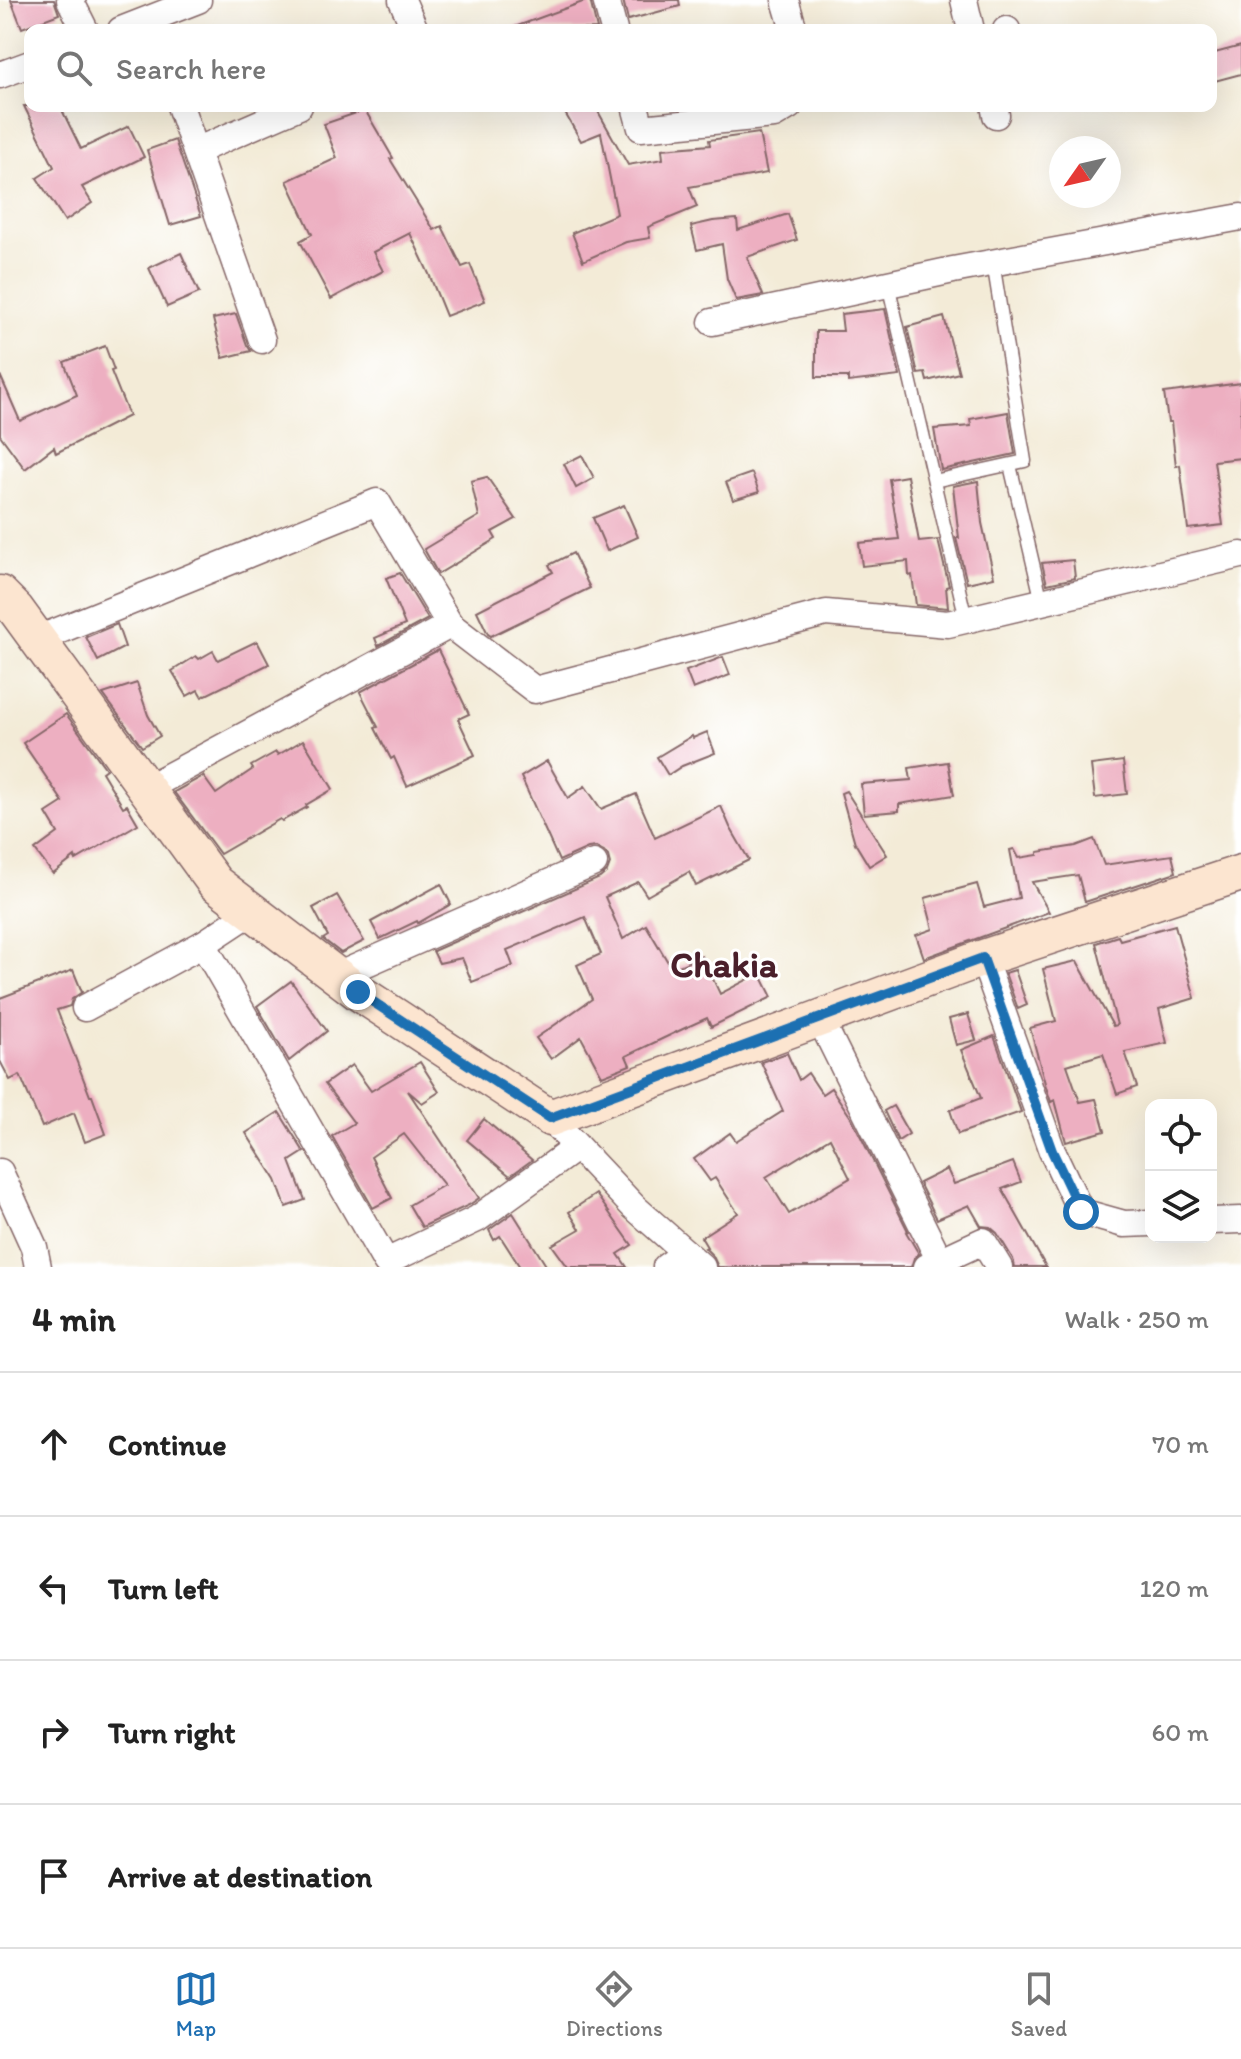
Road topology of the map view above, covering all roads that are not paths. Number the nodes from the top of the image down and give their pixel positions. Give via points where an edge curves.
1 (70, 0) edge
2 (198, 0) edge
3 (606, 0) edge
4 (785, 0) edge
5 (964, 0) edge
6 (407, 1) edge
7 (82, 24) edge
8 (152, 24) edge
9 (413, 24) edge
10 (612, 24) edge
11 (792, 24) edge
12 (970, 24) edge
13 (24, 66) edge
14 (0, 75) edge
15 (182, 112) edge
16 (285, 112) edge
17 (637, 112) edge
18 (779, 112) edge
19 (196, 151) junction
20 (1241, 217) edge
21 (993, 262) junction
22 (888, 284) junction
23 (712, 322) dead end
24 (262, 340) dead end
25 (1010, 465) junction
26 (934, 481) junction
27 (1241, 555) edge
28 (0, 594) edge
29 (1042, 602) junction
30 (966, 619) junction
31 (450, 625) junction
32 (38, 639) junction
33 (147, 788) junction
34 (594, 863) dead end
35 (1241, 873) edge
36 (253, 911) junction
37 (203, 944) junction
38 (983, 958) junction
39 (337, 976) junction
40 (85, 1008) dead end
41 (820, 1019) junction
42 (550, 1118) junction
43 (577, 1147) junction
44 (0, 1172) edge
45 (1241, 1220) edge
46 (1217, 1221) edge
47 (1145, 1223) edge
48 (685, 1262) edge
49 (934, 1264) edge
50 (38, 1267) edge
51 (999, 1267) edge

1 - 7 street
2 - 8 street
3 - 10 street
4 - 11 street
5 - 12 street
6 - 9 street
13 - 14 street
15 - 19 street
16 - 19 street
17 - 18 street via 641,128
19 - 24 street
20 - 21 street
21 - 22 street
21 - 25 lane via 1025,461
22 - 23 street
22 - 26 lane
25 - 26 lane
25 - 29 lane
26 - 30 lane
27 - 29 street
28 - 32 street
29 - 30 street
30 - 31 street via 948,624 826,613 535,690
31 - 32 street via 377,502
31 - 33 street
32 - 33 street
33 - 36 street via 215,883
34 - 39 street
35 - 38 street
36 - 37 street
36 - 39 street
37 - 40 street
37 - 43 street via 386,1262 477,1219
38 - 41 street
38 - 47 street via 1052,1151 1081,1212 1124,1224
39 - 42 street
41 - 42 street
41 - 49 street
42 - 43 street
43 - 48 street
44 - 50 street
45 - 46 street
49 - 51 street via 983,1241

